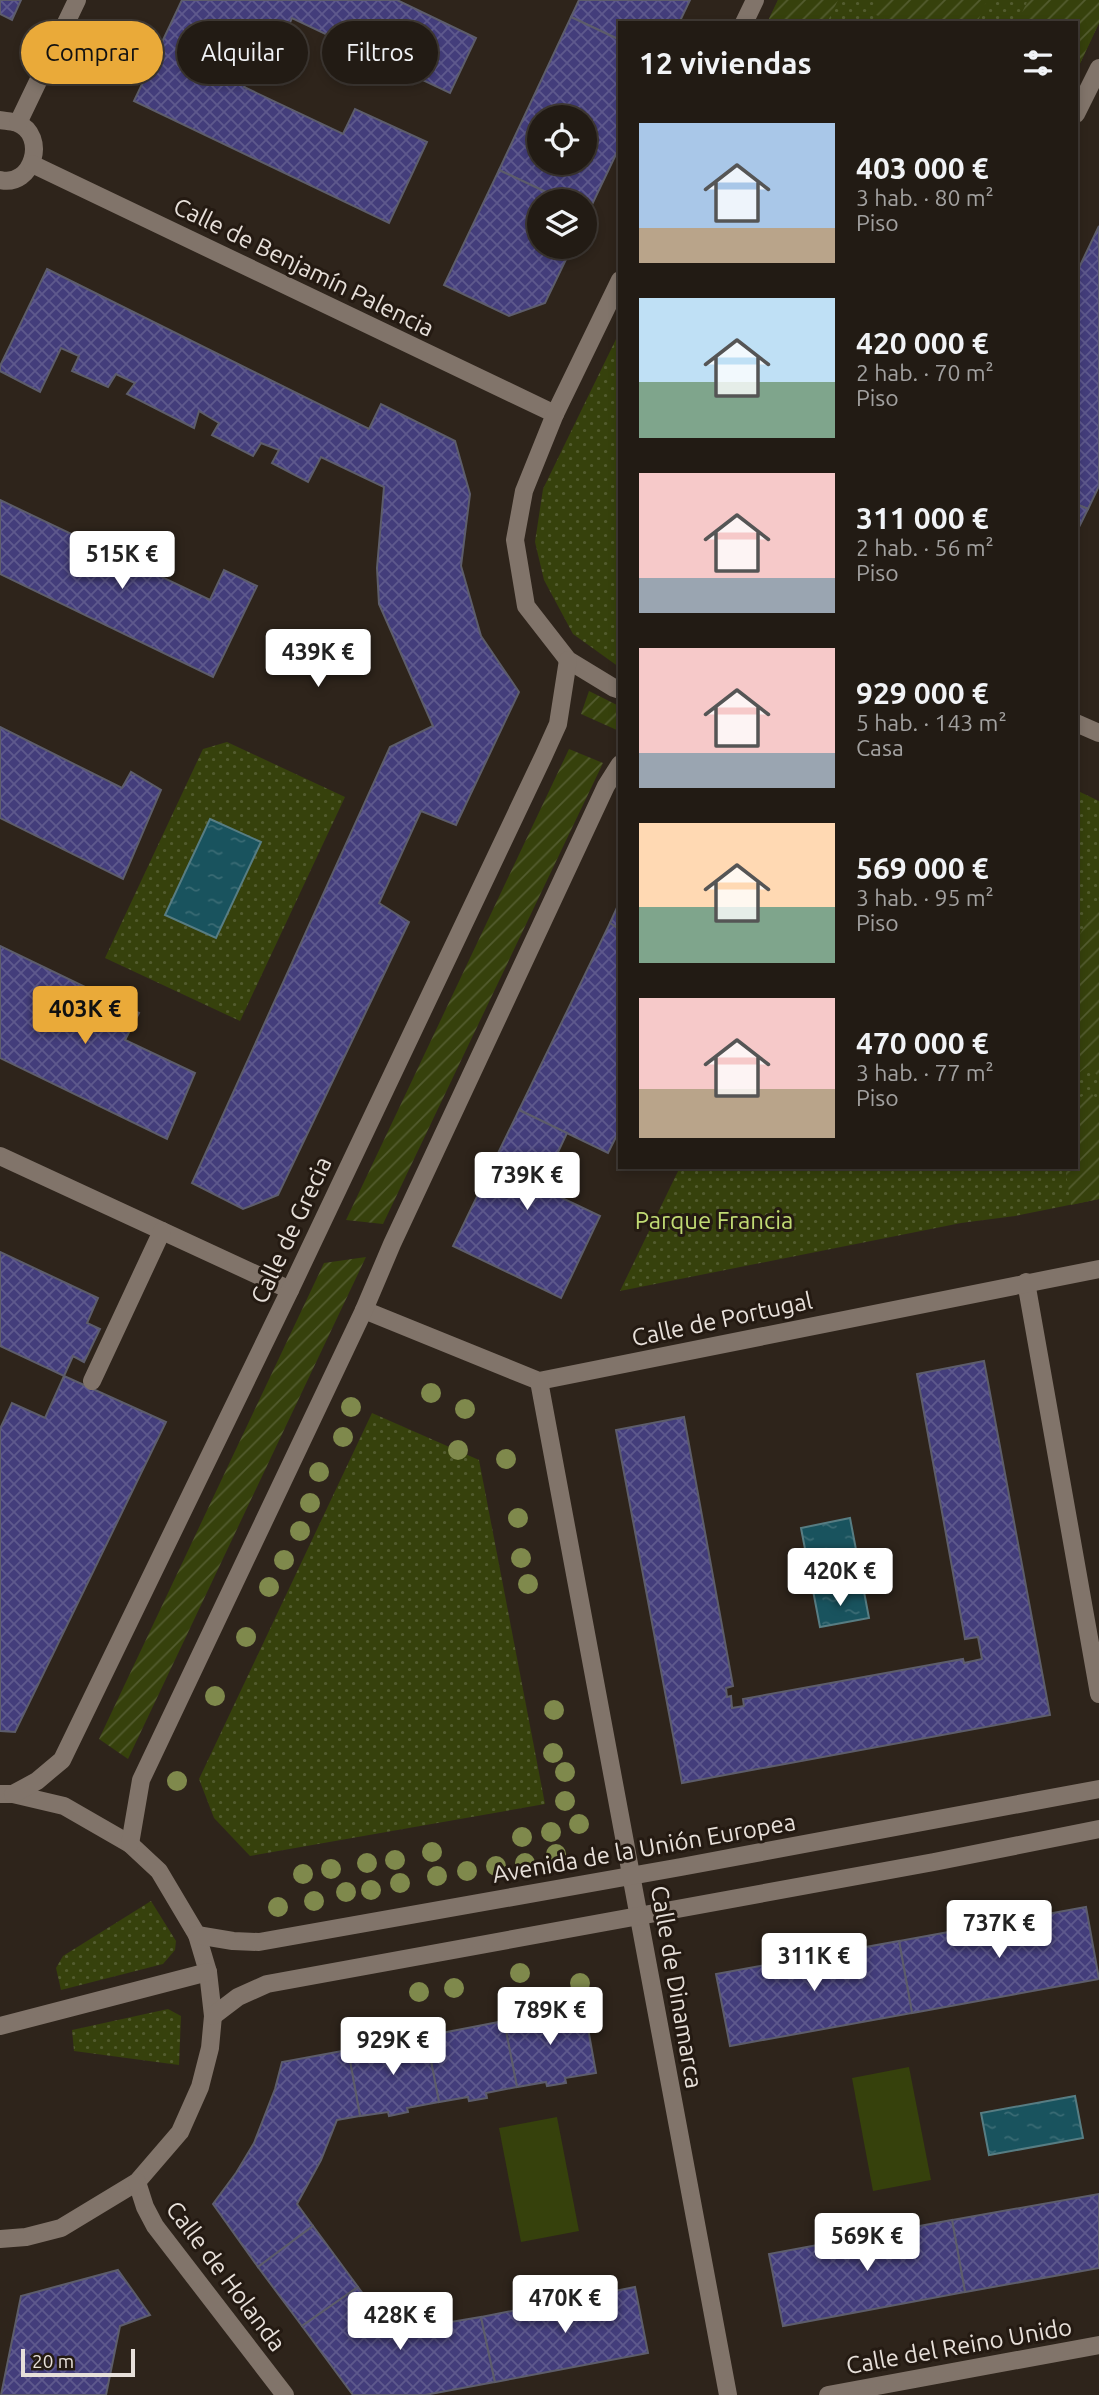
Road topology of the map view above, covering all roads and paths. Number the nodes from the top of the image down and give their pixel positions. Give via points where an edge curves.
1 (76, 0) edge
2 (755, 0) edge
3 (745, 21) edge
4 (1099, 68) edge
5 (1078, 110) edge
6 (9, 121) edge
7 (32, 164) junction
8 (0, 180) edge
9 (618, 284) edge
10 (555, 414) junction
11 (568, 660) junction
12 (618, 689) edge
13 (1078, 724) edge
14 (1099, 733) edge
15 (618, 767) edge
16 (0, 1156) edge
17 (162, 1231) junction
18 (1099, 1269) edge
19 (1026, 1282) junction
20 (290, 1290) junction
21 (364, 1310) junction
22 (92, 1381) dead end
23 (539, 1381) junction
24 (1099, 1694) edge
25 (1099, 1789) edge
26 (7, 1794) edge
27 (1099, 1829) edge
28 (130, 1844) junction
29 (632, 1876) junction
30 (639, 1916) junction
31 (197, 1936) junction
32 (208, 1972) junction
33 (213, 2016) junction
34 (0, 2026) edge
35 (137, 2182) junction
36 (0, 2239) edge
37 (1099, 2345) edge
38 (285, 2395) edge
39 (728, 2395) edge
40 (828, 2395) edge

1 - 6 street
2 - 3 street
4 - 5 street
6 - 7 street via 29,132 35,149
7 - 8 street via 21,176
7 - 10 street, Calle de Benjamín Palencia
9 - 10 street
10 - 11 street via 524,491 515,540 526,606
11 - 12 street
11 - 20 street, Calle de Grecia via 558,724
13 - 14 street
15 - 21 street
16 - 17 street
17 - 20 street
17 - 22 street
18 - 19 street, Calle de Portugal
19 - 23 street, Calle de Portugal
19 - 24 street
20 - 26 street, Calle de Grecia via 62,1760 37,1781
21 - 23 street
21 - 28 street via 141,1780
23 - 29 street, Calle de Dinamarca
25 - 29 street, Avenida de la Unión Europea
26 - 28 street via 64,1806
27 - 30 street
28 - 31 street via 159,1871
29 - 30 street, Calle de Dinamarca
29 - 31 street, Avenida de la Unión Europea via 259,1942
30 - 33 street via 267,1984 237,1997
30 - 39 street, Calle de Dinamarca
31 - 32 street
32 - 33 street
32 - 34 street
33 - 35 street via 201,2087 180,2132
35 - 36 street via 61,2228
35 - 38 street, Calle de Holanda via 155,2226
37 - 40 street, Calle del Reino Unido

